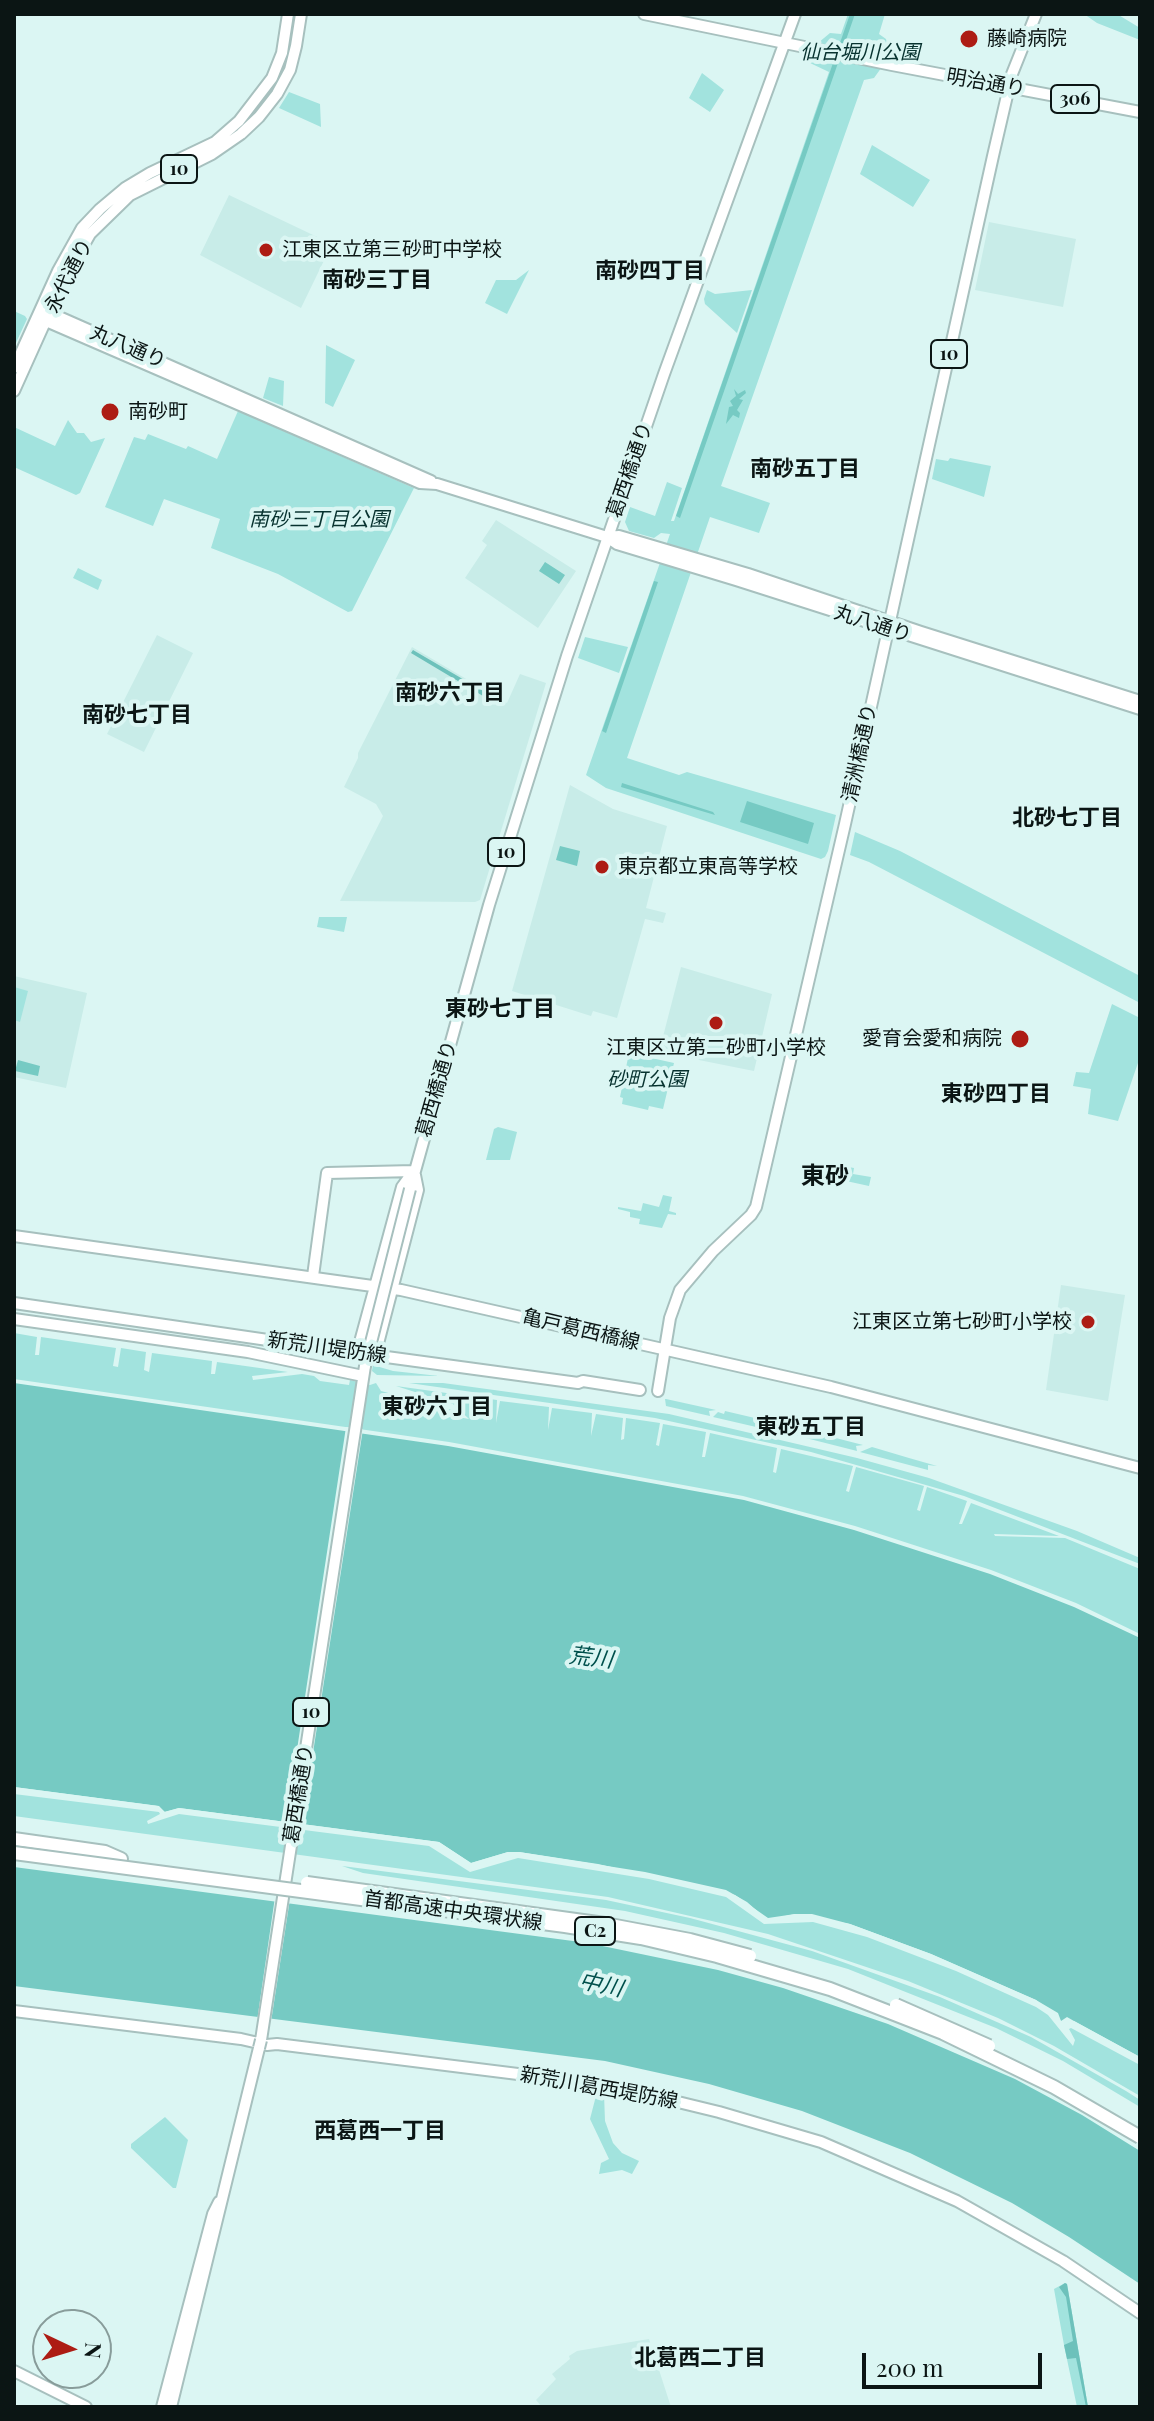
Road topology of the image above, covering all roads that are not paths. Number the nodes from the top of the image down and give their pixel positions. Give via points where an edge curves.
1 (288, 14) edge
2 (301, 14) edge
3 (644, 14) edge
4 (795, 14) edge
5 (1036, 14) edge
6 (1042, 14) edge
7 (786, 44) junction
8 (1009, 87) junction
9 (1140, 112) edge
10 (45, 316) junction
11 (14, 368) edge
12 (14, 391) edge
13 (607, 537) junction
14 (887, 625) junction
15 (1140, 701) edge
16 (1140, 709) edge
17 (414, 1171) junction
18 (14, 1236) edge
19 (313, 1276) junction
20 (375, 1286) junction
21 (393, 1288) junction
22 (14, 1303) edge
23 (14, 1319) edge
24 (665, 1348) junction
25 (357, 1353) junction
26 (375, 1355) junction
27 (363, 1375) junction
28 (640, 1390) dead end
29 (658, 1391) dead end
30 (1140, 1468) edge
31 (14, 1839) edge
32 (14, 1846) edge
33 (14, 1856) edge
34 (121, 1859) junction
35 (14, 2011) edge
36 (1140, 2128) edge
37 (1140, 2137) edge
38 (220, 2200) junction
39 (1140, 2313) edge
40 (14, 2371) edge
41 (86, 2407) edge
42 (162, 2407) edge
43 (171, 2407) edge

1 - 10 main road, 永代通り / 10 via 277,66 251,107 215,142 137,180 100,209 69,250
2 - 10 main road, 永代通り / 10 via 290,70 259,117 225,146 116,206 77,254
3 - 7 main road, 明治通り
4 - 7 main road, 葛西橋通り
5 - 8 main road, 清洲橋通り
6 - 8 main road, 清洲橋通り via 1019,76
7 - 8 main road, 明治通り
7 - 13 main road, 葛西橋通り / 10
8 - 9 main road, 明治通り / 306
8 - 14 main road, 清洲橋通り / 10
10 - 11 main road, 永代通り / 10
10 - 12 main road, 永代通り / 10
10 - 13 main road, 丸八通り via 437,484
13 - 14 main road, 丸八通り via 748,574
13 - 17 main road, 葛西橋通り / 10 via 489,905
14 - 15 main road, 丸八通り
14 - 16 main road, 丸八通り
14 - 24 main road, 清洲橋通り / 10 via 756,1207 686,1282 673,1307
17 - 19 main road via 327,1173
17 - 20 main road, 10 via 402,1187
17 - 21 main road, 10 via 418,1190
17 - 27 main road, 葛西橋通り / 10, bridge
18 - 19 main road, 亀戸葛西橋線
19 - 20 main road, 亀戸葛西橋線
20 - 21 main road, 亀戸葛西橋線
20 - 25 main road, 10
21 - 24 main road, 亀戸葛西橋線
21 - 26 main road, 10
22 - 25 main road, 新荒川堤防線
23 - 27 main road, 新荒川堤防線 via 237,1350
24 - 29 main road, 清洲橋通り / 10
24 - 30 main road, 亀戸葛西橋線
25 - 26 main road, 新荒川堤防線
26 - 28 main road, 新荒川堤防線
27 - 38 main road, 葛西橋通り / 10, bridge via 261,2040
31 - 34 highway
32 - 34 highway, 首都高速中央環状線 / C2
33 - 37 highway, 首都高速中央環状線 / C2, bridge via 104,1863 578,1928 717,1956 830,1989 943,2033 1054,2087
34 - 36 highway, 首都高速中央環状線 / C2, bridge via 565,1917 725,1949 913,2011 1035,2068
35 - 39 main road, 新荒川葛西堤防線 via 552,2078 719,2112 821,2142 905,2176 1004,2226
38 - 42 main road, 葛西橋通り / 10
38 - 43 main road, 葛西橋通り / 10
40 - 41 main road

